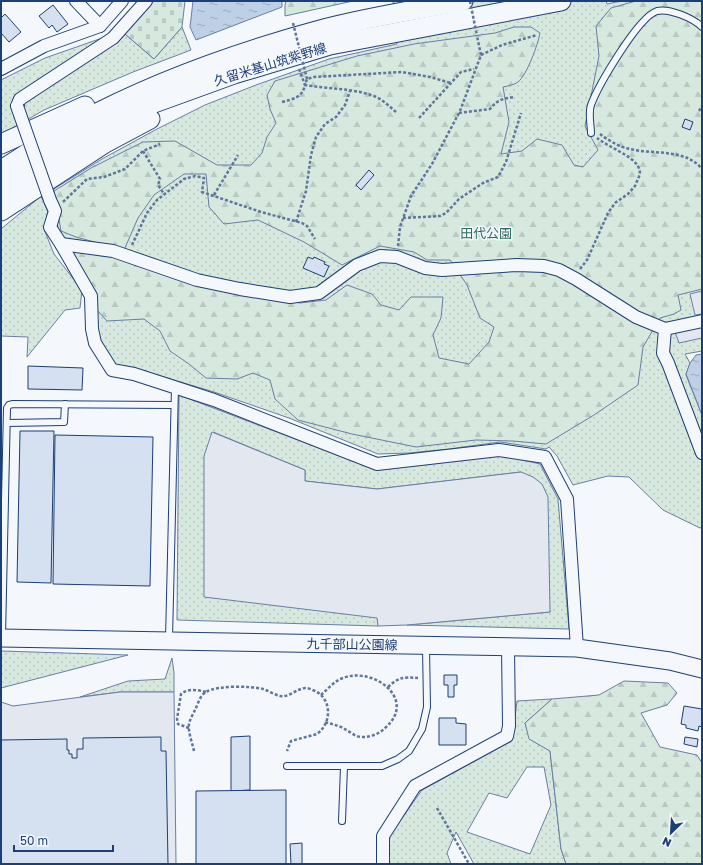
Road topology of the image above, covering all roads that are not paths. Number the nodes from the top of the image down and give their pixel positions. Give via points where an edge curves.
1 (76, 1) edge
2 (122, 1) edge
3 (146, 1) edge
4 (463, 1) edge
5 (561, 1) edge
6 (100, 26) junction
7 (702, 27) edge
8 (233, 65) junction
9 (1, 69) edge
10 (591, 130) road end
11 (1, 144) edge
12 (1, 170) edge
13 (1, 190) edge
14 (1, 210) edge
15 (61, 244) junction
16 (702, 321) edge
17 (665, 329) junction
18 (175, 386) junction
19 (65, 404) junction
20 (174, 405) junction
21 (7, 423) junction
22 (702, 453) edge
23 (1, 638) edge
24 (169, 641) junction
25 (426, 646) junction
26 (508, 647) junction
27 (577, 648) junction
28 (702, 669) edge
29 (287, 766) dead end
30 (344, 766) junction
31 (342, 820) dead end
32 (383, 864) edge

1 - 6 street
2 - 6 street
3 - 15 street, bridge via 113,38 20,99 17,106 55,211 50,227
4 - 8 main road, 久留米基山筑紫野線 via 325,29
5 - 8 main road, 久留米基山筑紫野線
6 - 9 street via 44,46
7 - 10 lane via 669,10 657,11 646,17 634,32 590,107
8 - 11 main road via 196,63 135,83
8 - 12 main road, 久留米基山筑紫野線 via 140,92 75,124
8 - 13 main road, 久留米基山筑紫野線 via 86,137
8 - 14 main road via 105,142
15 - 17 street via 113,251 197,280 290,297 319,293 357,265 380,256 397,257 424,268 442,270 517,265 544,266 559,270 636,317
15 - 18 street via 91,296 95,343 112,370
16 - 17 street
17 - 22 street via 663,353
18 - 20 lane
18 - 27 street via 377,464 499,450 545,458 568,499
19 - 20 lane
19 - 21 lane via 9,405
19 - 21 lane via 64,422
20 - 24 lane
21 - 23 lane
23 - 24 main road, 九千部山公園線
24 - 25 main road, 九千部山公園線
25 - 26 main road, 九千部山公園線
25 - 30 lane via 427,707 422,729 409,751 382,766
26 - 27 main road, 九千部山公園線
26 - 32 street via 507,736 415,786 383,836
27 - 28 main road, 九千部山公園線 via 670,661
29 - 30 lane
30 - 31 lane

